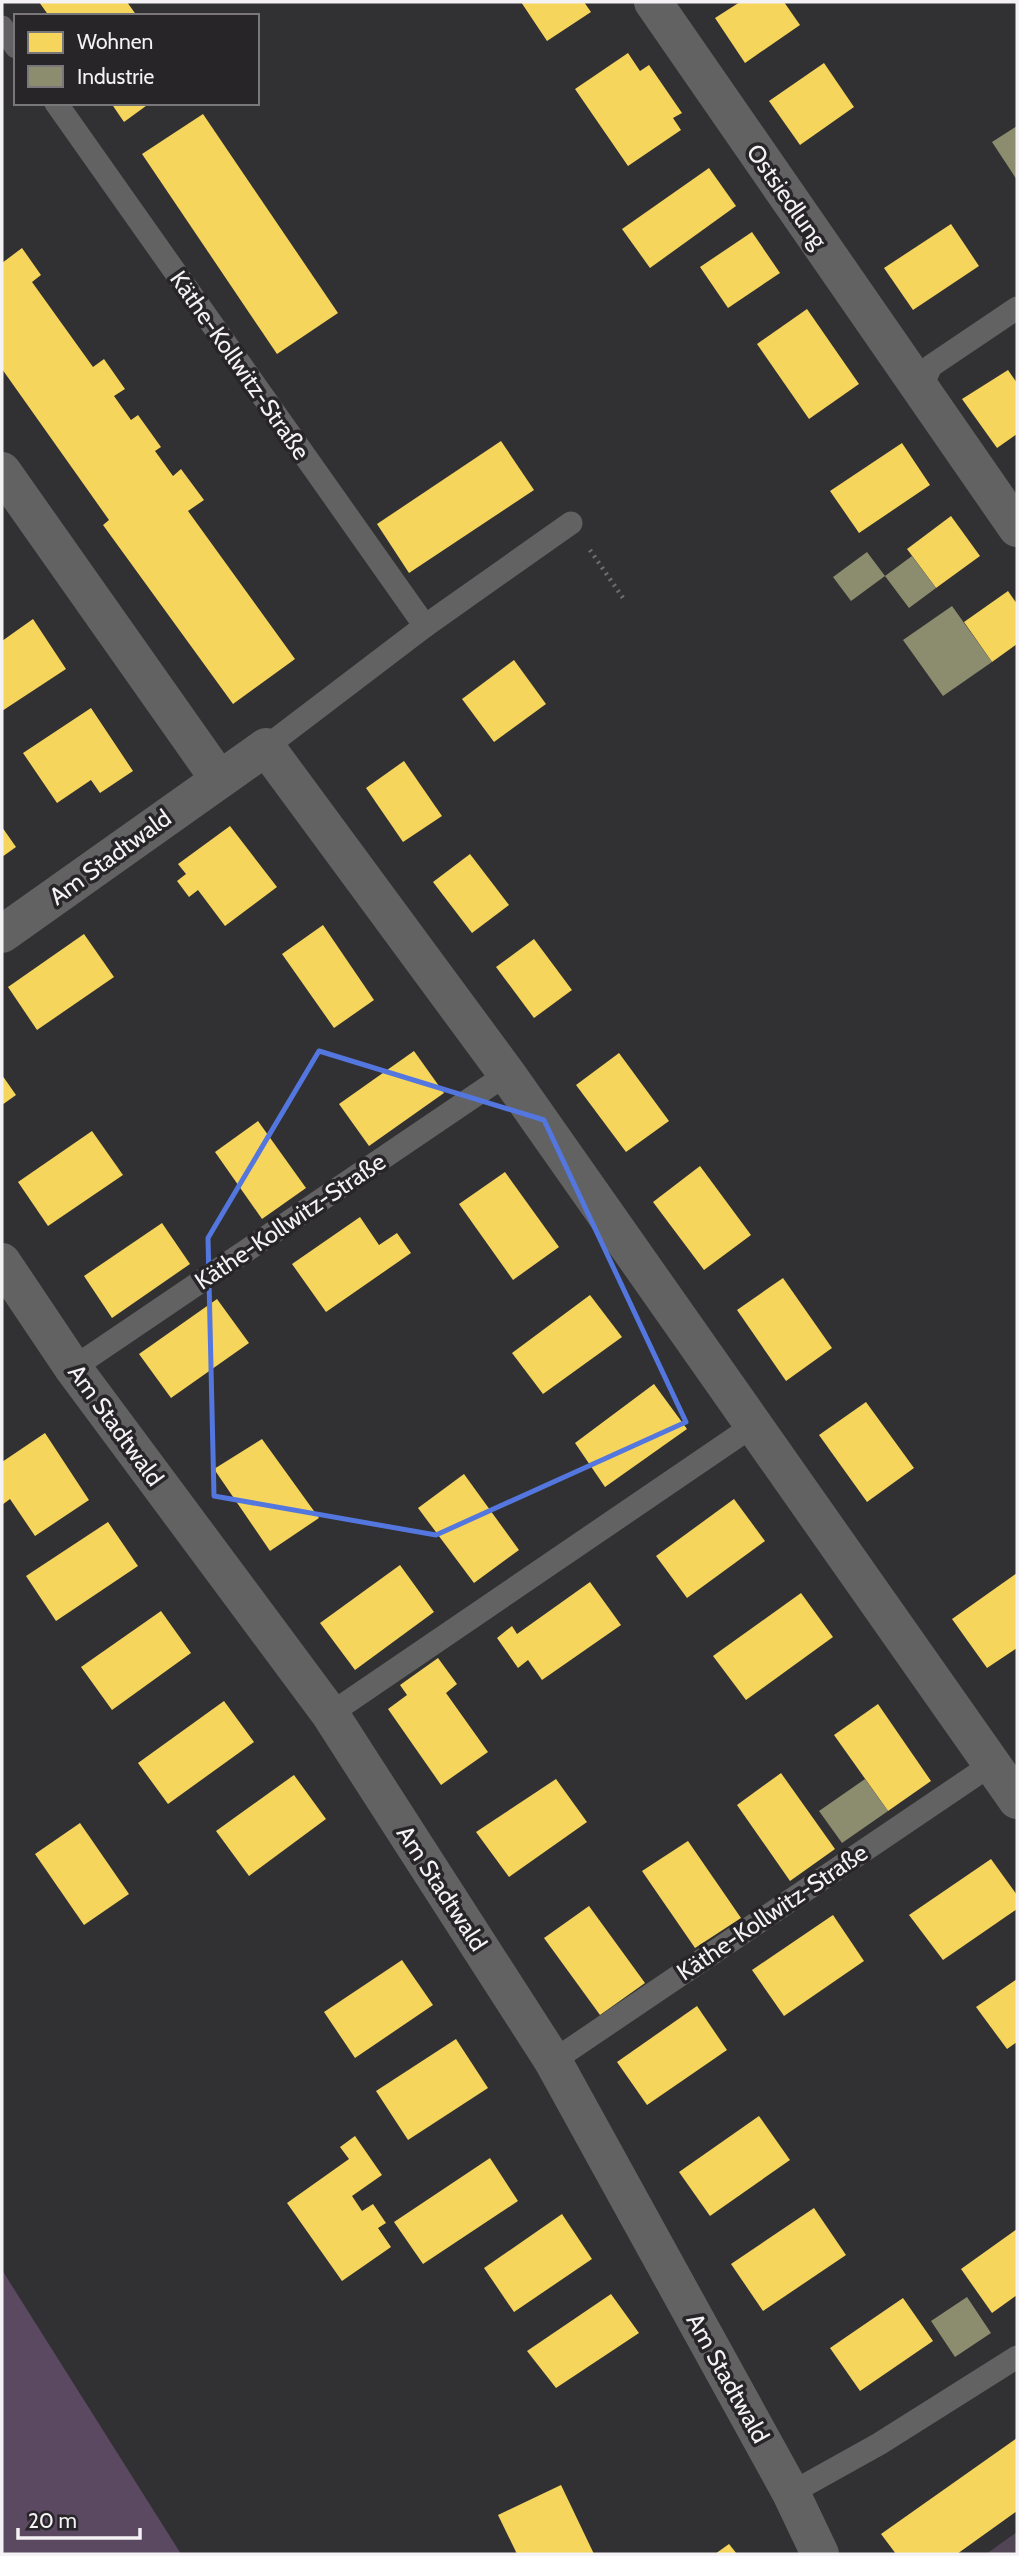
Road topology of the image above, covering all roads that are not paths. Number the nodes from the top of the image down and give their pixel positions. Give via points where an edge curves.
1 (653, 2) edge
2 (2, 27) edge
3 (14, 44) edge
4 (57, 105) edge
5 (1017, 307) edge
6 (920, 390) junction
7 (2, 471) edge
8 (571, 523) road end
9 (1017, 528) edge
10 (425, 626) junction
11 (266, 747) junction
12 (219, 779) junction
13 (2, 934) edge
14 (507, 1074) junction
15 (2, 1262) edge
16 (73, 1368) junction
17 (754, 1425) junction
18 (330, 1714) junction
19 (992, 1764) junction
20 (1017, 1800) edge
21 (553, 2061) junction
22 (1017, 2357) edge
23 (791, 2493) junction
24 (821, 2554) edge

1 - 6 street, Ostsiedlung
2 - 3 lane
4 - 10 lane, Käthe-Kollwitz-Straße
5 - 6 lane via 930,366
6 - 9 street, Ostsiedlung
7 - 12 street
8 - 10 lane
10 - 11 lane
11 - 12 street
11 - 14 street
12 - 13 street, Am Stadtwald
14 - 16 lane, Käthe-Kollwitz-Straße
14 - 17 street
15 - 16 street, Am Stadtwald
16 - 18 street, Am Stadtwald
17 - 18 lane
17 - 19 street
18 - 21 street, Am Stadtwald
19 - 20 street
19 - 21 lane, Käthe-Kollwitz-Straße
21 - 23 street, Am Stadtwald
22 - 23 lane
23 - 24 street, Am Stadtwald

